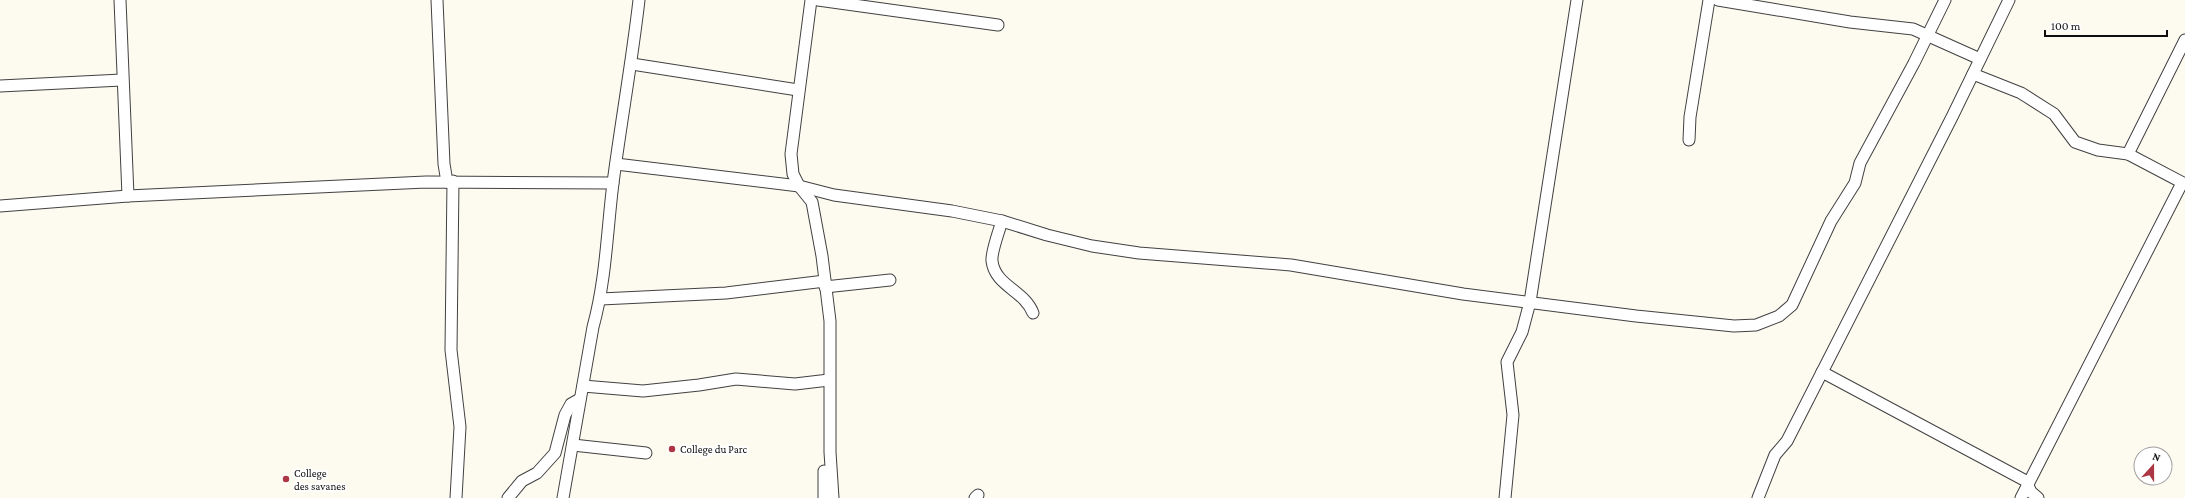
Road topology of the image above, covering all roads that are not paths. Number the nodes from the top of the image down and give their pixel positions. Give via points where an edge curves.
1 (120, 0) edge
2 (437, 0) edge
3 (639, 0) edge
4 (811, 0) edge
5 (818, 0) edge
6 (1577, 0) edge
7 (1709, 0) edge
8 (1718, 0) edge
9 (1945, 0) edge
10 (2009, 0) edge
11 (998, 25) dead end
12 (1928, 35) junction
13 (2185, 40) edge
14 (1980, 59) junction
15 (632, 64) junction
16 (1973, 74) junction
17 (122, 80) junction
18 (0, 86) edge
19 (798, 90) junction
20 (1689, 140) dead end
21 (2128, 154) junction
22 (616, 164) junction
23 (450, 181) junction
24 (613, 183) junction
25 (2184, 184) edge
26 (799, 186) junction
27 (128, 196) junction
28 (0, 206) edge
29 (1002, 221) junction
30 (890, 280) dead end
31 (825, 284) junction
32 (601, 299) junction
33 (1530, 302) junction
34 (1033, 313) dead end
35 (1822, 372) junction
36 (829, 380) junction
37 (583, 386) junction
38 (580, 399) junction
39 (573, 445) junction
40 (830, 452) junction
41 (646, 453) dead end
42 (2028, 485) junction
43 (456, 498) edge
44 (508, 498) edge
45 (563, 498) edge
46 (824, 498) edge
47 (833, 498) edge
48 (1505, 498) edge
49 (1758, 498) edge
50 (2021, 498) edge
51 (2038, 498) edge

1 - 17 street
2 - 23 street via 444,153
3 - 15 street
4 - 19 street
5 - 11 street
6 - 33 street
7 - 20 street via 1690,117
8 - 12 street via 1850,22 1913,29
9 - 12 street
10 - 14 street
12 - 14 street
12 - 33 street via 1860,163 1855,183 1831,221 1792,304 1779,316 1756,325 1734,326
13 - 21 street
14 - 16 street
15 - 19 street
15 - 22 street
16 - 21 street via 2021,93 2054,114 2075,142 2098,150
16 - 35 street
17 - 18 street
17 - 27 street
19 - 26 street via 791,154 793,174
21 - 25 street
22 - 24 street
22 - 26 street
23 - 24 street
23 - 27 street
23 - 43 street via 451,350 460,427
24 - 32 street
25 - 42 street
26 - 29 street via 834,195 952,211
26 - 31 street via 815,210
27 - 28 street
29 - 33 street via 1077,242 1139,253 1292,265 1463,294
29 - 34 street via 992,260 997,277 1029,302
30 - 31 street
31 - 32 street
31 - 36 street via 830,322
32 - 37 street via 593,327
33 - 48 street via 1522,332 1507,362 1513,415
35 - 42 street via 2026,481
35 - 49 street via 1787,441 1775,455
36 - 37 street via 795,384 736,379 643,391
36 - 40 street
37 - 38 street
38 - 39 street
38 - 44 street via 571,404 564,415 555,453 537,473 522,481
39 - 41 street
39 - 45 street
40 - 46 street via 824,469
40 - 47 street
42 - 50 street
42 - 51 street

